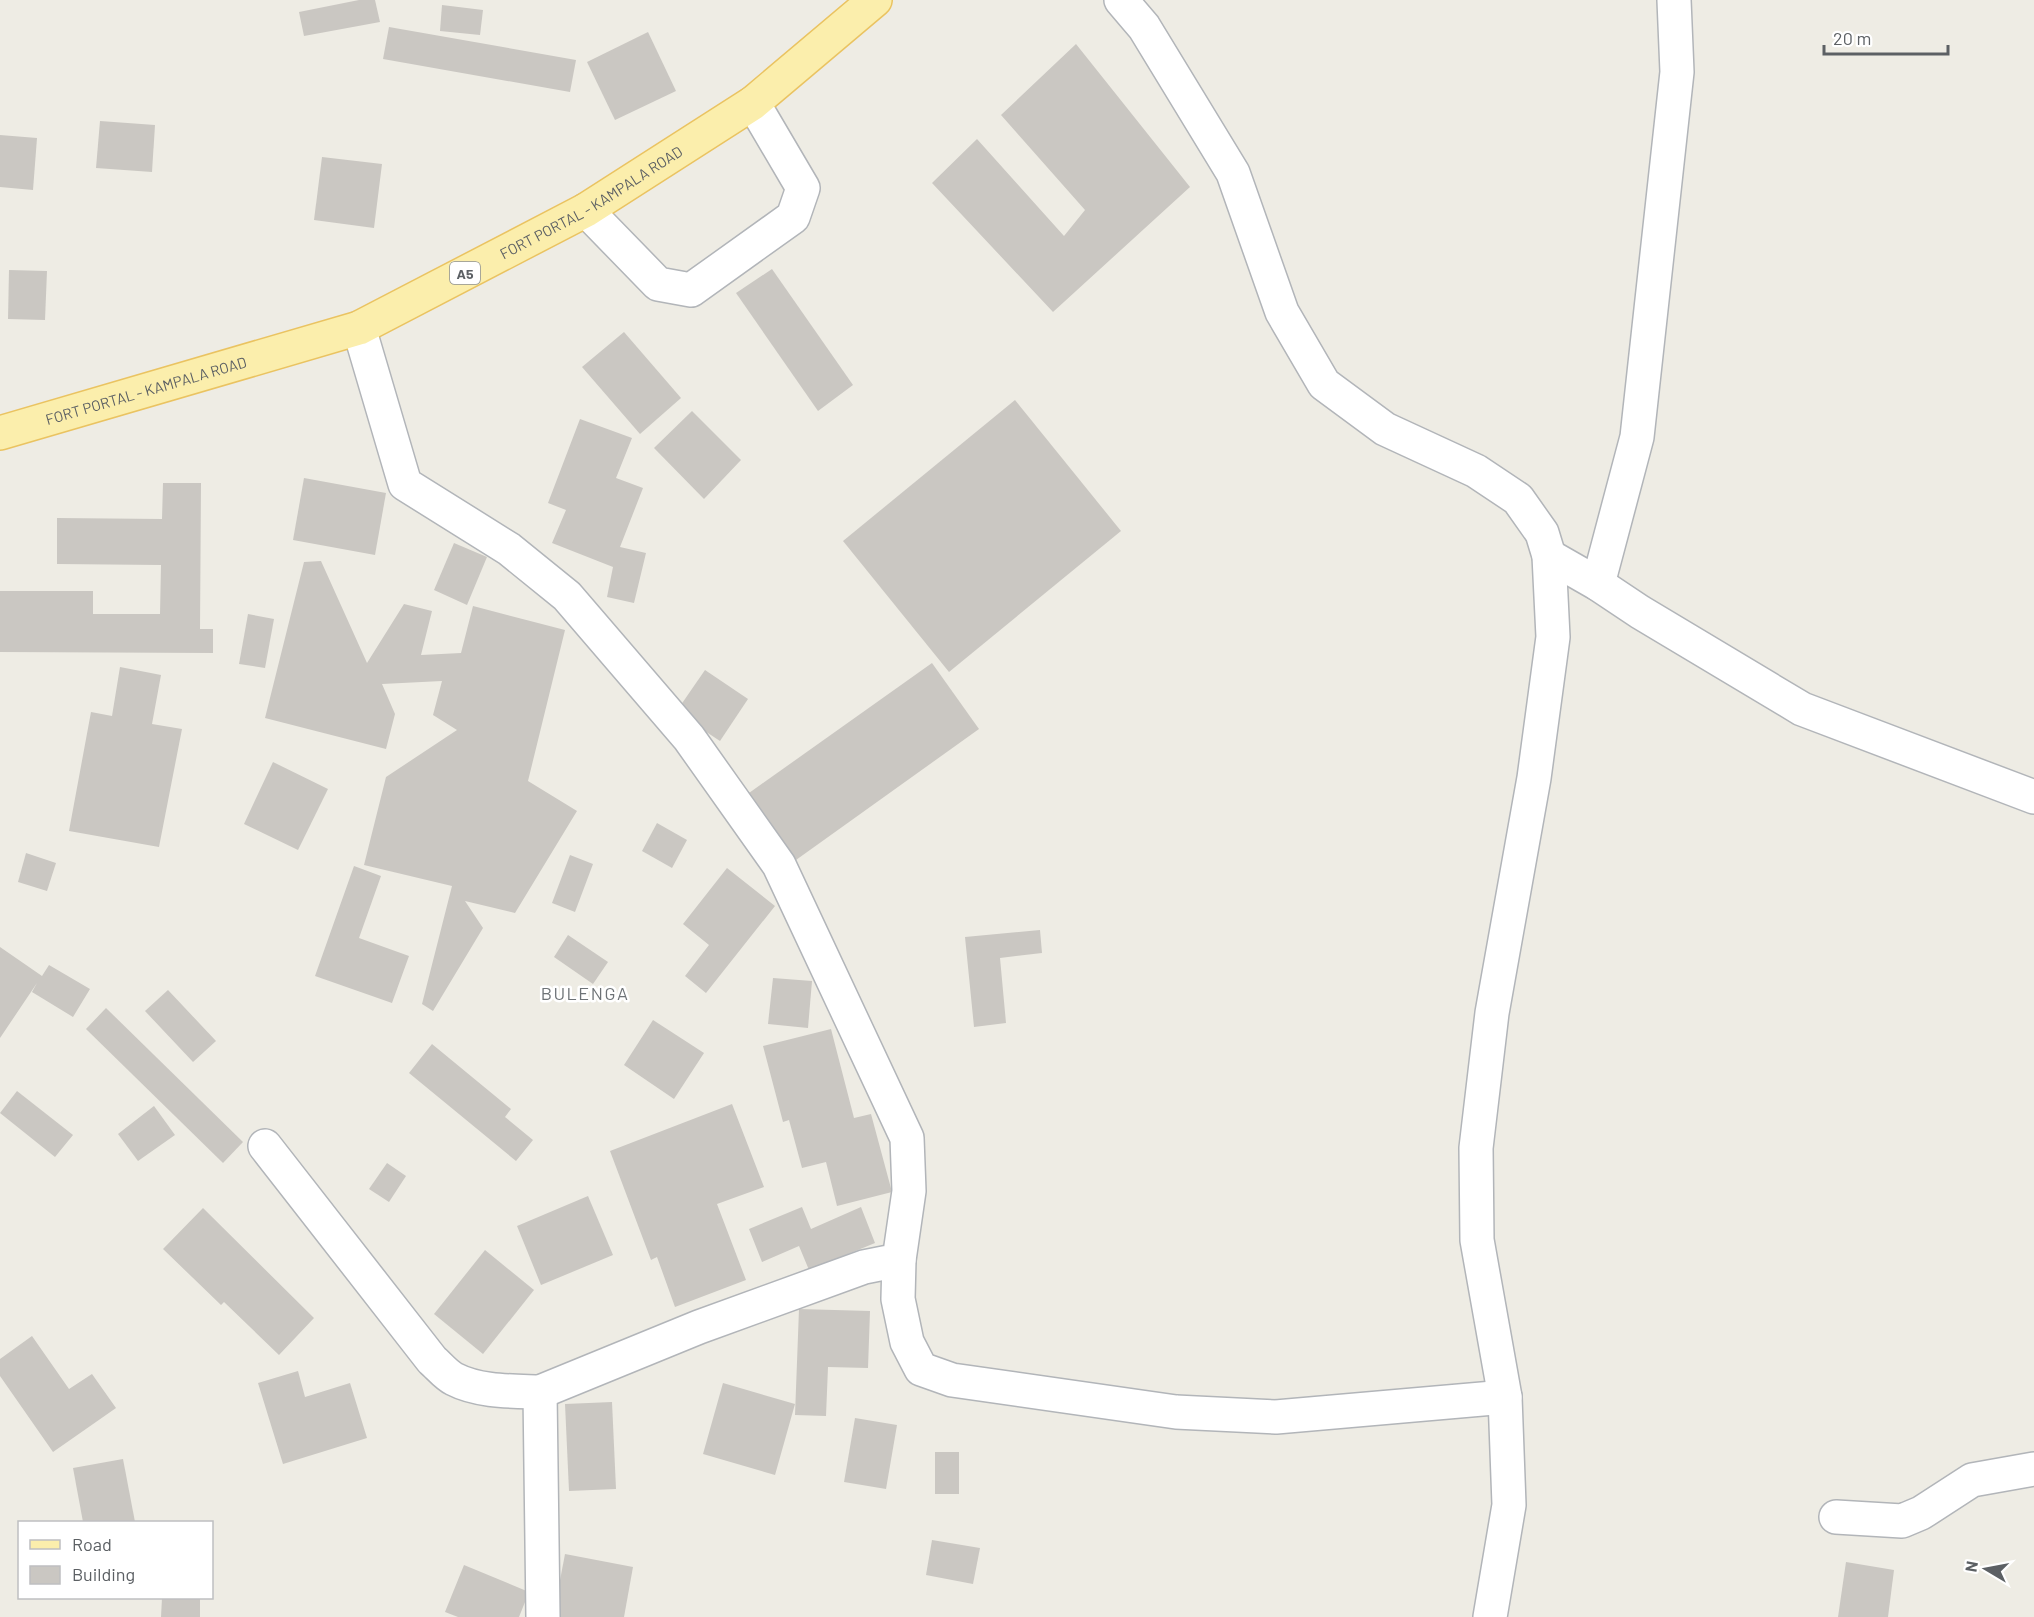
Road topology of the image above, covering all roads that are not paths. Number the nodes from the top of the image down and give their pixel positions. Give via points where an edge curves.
1 (875, 0) edge
2 (1120, 0) edge
3 (1674, 0) edge
4 (753, 103) junction
5 (586, 210) junction
6 (359, 328) junction
7 (0, 433) edge
8 (1549, 556) junction
9 (1598, 584) junction
10 (2034, 797) edge
11 (265, 1146) dead end
12 (899, 1260) junction
13 (540, 1392) junction
14 (1505, 1397) junction
15 (2034, 1469) edge
16 (1836, 1517) dead end
17 (543, 1617) edge
18 (1490, 1617) edge

1 - 4 main road, FORT PORTAL - KAMPALA ROAD / A5
2 - 8 street via 1144,27 1233,173 1282,312 1324,384 1385,429 1476,471 1518,499 1542,533
3 - 9 street via 1677,72 1637,437
4 - 5 main road, FORT PORTAL - KAMPALA ROAD / A5
4 - 5 street via 803,188 793,217 691,290 658,284
5 - 6 main road, FORT PORTAL - KAMPALA ROAD / A5
6 - 7 main road, FORT PORTAL - KAMPALA ROAD / A5
6 - 12 street via 405,484 509,549 567,596 689,738 779,865 907,1138 909,1191
8 - 9 street
8 - 14 street via 1553,637 1534,778 1492,1013 1476,1148 1477,1240
9 - 10 street via 1802,709
11 - 13 street via 432,1360 454,1379 480,1388
12 - 13 street via 864,1267 710,1323
12 - 14 street via 898,1299 907,1342 921,1369 952,1380 1176,1412 1276,1417
13 - 17 street
14 - 18 street via 1509,1505
15 - 16 street via 1972,1480 1902,1521

